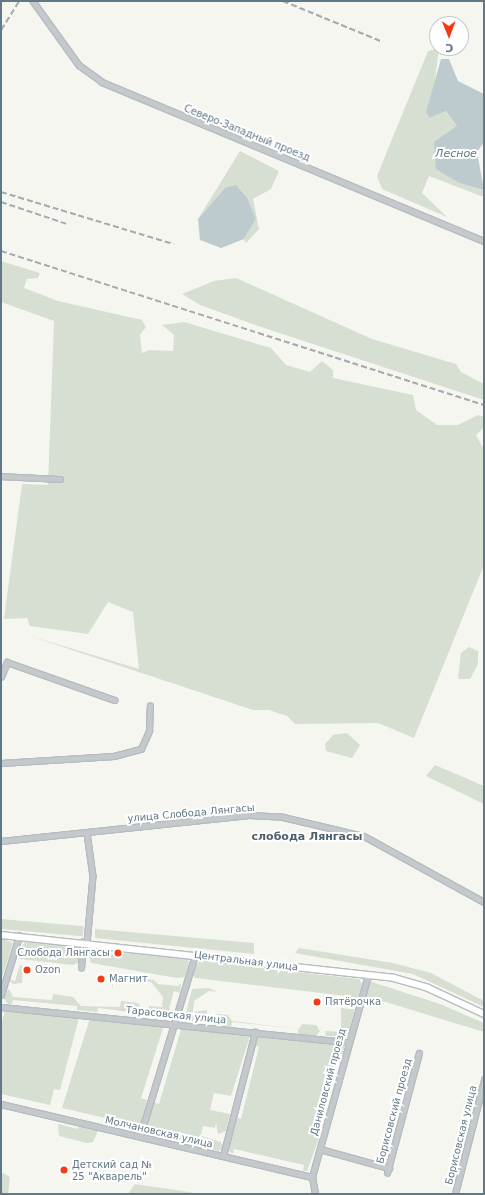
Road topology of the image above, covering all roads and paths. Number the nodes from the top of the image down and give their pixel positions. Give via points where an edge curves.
1 (33, 1) edge
2 (484, 241) edge
3 (1, 476) edge
4 (60, 479) dead end
5 (1, 677) edge
6 (115, 700) dead end
7 (150, 706) dead end
8 (1, 763) edge
9 (87, 832) junction
10 (1, 841) edge
11 (484, 902) edge
12 (1, 935) edge
13 (19, 936) junction
14 (85, 943) junction
15 (195, 955) junction
16 (81, 968) dead end
17 (368, 975) junction
18 (1, 995) edge
19 (1, 1007) edge
20 (484, 1014) edge
21 (174, 1024) junction
22 (255, 1032) junction
23 (348, 1042) junction
24 (419, 1053) dead end
25 (484, 1080) edge
26 (1, 1104) edge
27 (140, 1136) junction
28 (320, 1149) junction
29 (222, 1156) junction
30 (312, 1176) junction
31 (315, 1194) edge
32 (455, 1194) edge

1 - 2 street, Северо-Западный проезд via 80,65 102,82
3 - 4 street
5 - 6 street via 7,662
7 - 8 street via 149,731 141,749 114,756
9 - 10 street, улица Слобода Лянгасы
9 - 11 street, улица Слобода Лянгасы via 249,815 282,817 364,836
9 - 14 street via 93,876
12 - 13 street, Центральная улица
13 - 14 street, Центральная улица
13 - 18 street
14 - 15 street, Центральная улица
14 - 16 street
15 - 17 street, Центральная улица
15 - 21 street
17 - 20 street, Центральная улица via 410,982
17 - 23 street, Даниловский проезд
19 - 21 street, Тарасовская улица
21 - 22 street, Тарасовская улица
21 - 27 street
22 - 23 street, Тарасовская улица
22 - 29 street
23 - 28 street, Даниловский проезд
24 - 28 street, Борисовский проезд via 388,1171
25 - 32 street, Борисовская улица
26 - 27 street, Молчановская улица
27 - 29 street, Молчановская улица
28 - 30 street, Даниловский проезд
29 - 30 street, Молчановская улица
30 - 31 street, Даниловский проезд

